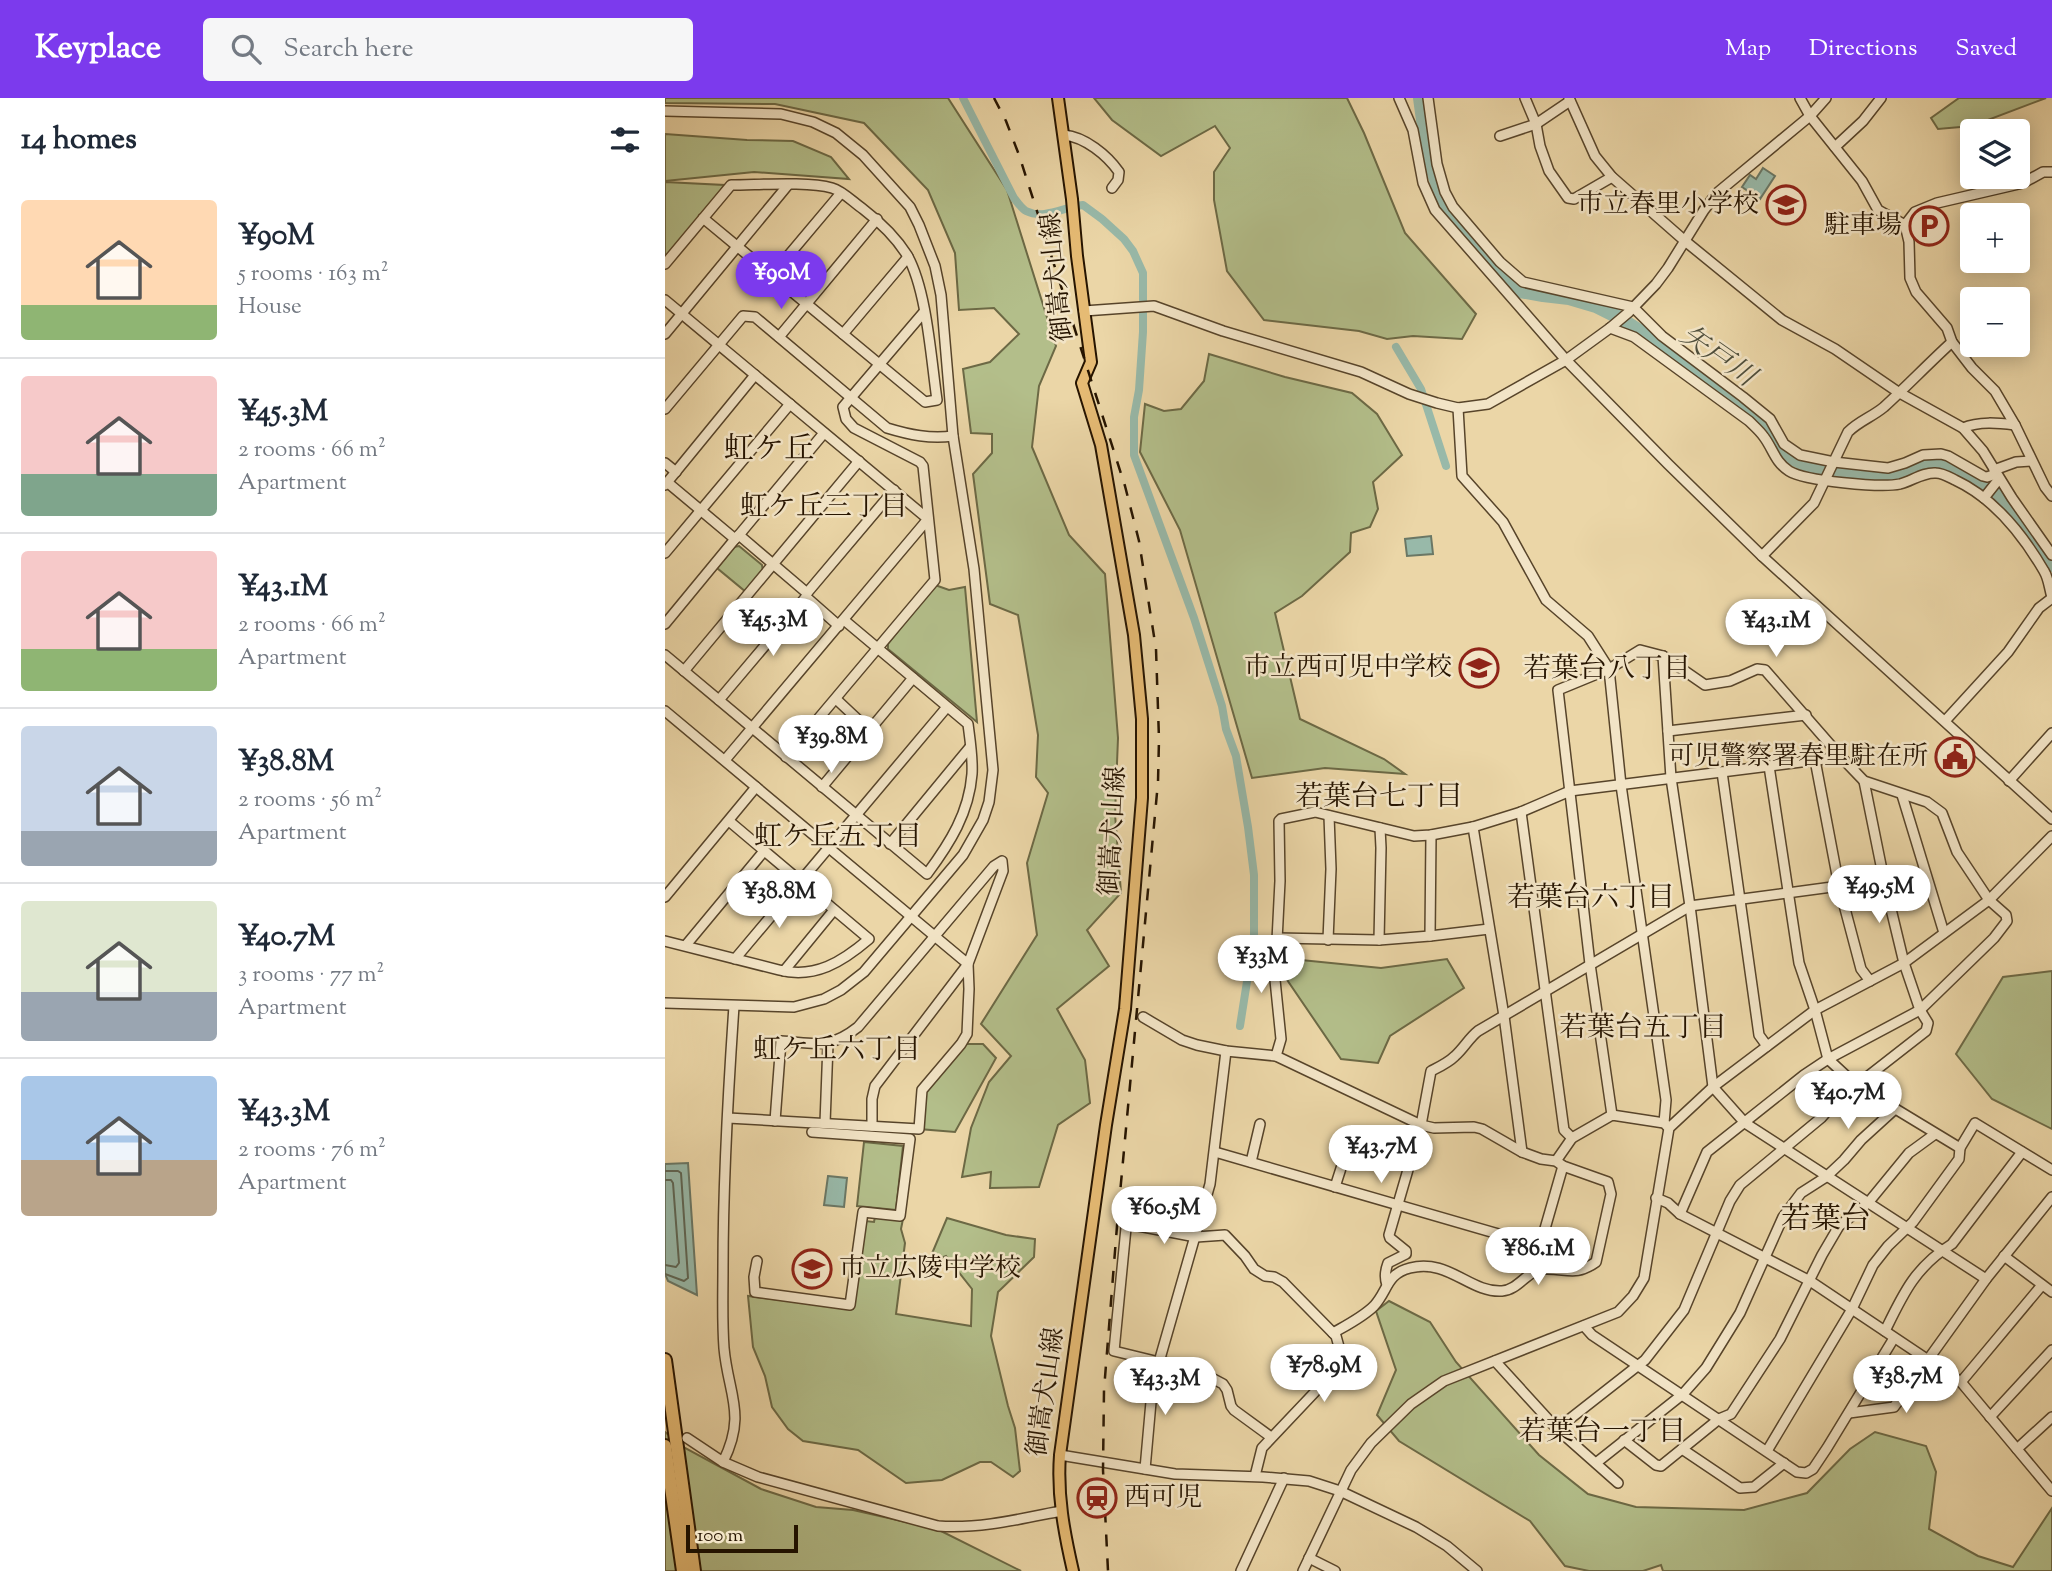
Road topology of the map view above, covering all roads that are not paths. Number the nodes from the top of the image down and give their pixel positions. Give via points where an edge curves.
1 (1058, 98) edge
2 (1399, 98) edge
3 (1428, 98) edge
4 (1525, 98) edge
5 (1800, 98) edge
6 (1826, 98) edge
7 (1881, 98) edge
8 (1569, 99) edge
9 (665, 111) edge
10 (1810, 116) junction
11 (1536, 124) junction
12 (1064, 135) junction
13 (1500, 136) dead end
14 (1835, 147) junction
15 (2052, 172) edge
16 (1612, 177) junction
17 (788, 185) junction
18 (1112, 188) dead end
19 (841, 193) junction
20 (703, 218) junction
21 (877, 219) junction
22 (1905, 225) junction
23 (1685, 241) junction
24 (738, 246) junction
25 (908, 257) junction
26 (665, 264) edge
27 (772, 275) junction
28 (665, 300) edge
29 (807, 303) junction
30 (1631, 310) junction
31 (1084, 311) junction
32 (924, 312) junction
33 (682, 314) junction
34 (1610, 328) junction
35 (665, 334) edge
36 (843, 334) junction
37 (779, 337) junction
38 (1952, 342) junction
39 (719, 345) junction
40 (1566, 360) junction
41 (879, 364) junction
42 (755, 375) junction
43 (1898, 393) junction
44 (851, 398) junction
45 (790, 404) junction
46 (1458, 408) junction
47 (665, 409) edge
48 (2015, 425) junction
49 (1963, 428) junction
50 (824, 433) junction
51 (953, 436) junction
52 (859, 461) junction
53 (2031, 461) junction
54 (1834, 462) junction
55 (665, 463) edge
56 (676, 472) junction
57 (1997, 475) junction
58 (1825, 480) junction
59 (666, 484) edge
60 (894, 490) junction
61 (2052, 496) edge
62 (1984, 498) junction
63 (701, 511) junction
64 (928, 519) junction
65 (737, 537) junction
66 (665, 553) edge
67 (2052, 555) edge
68 (1762, 556) junction
69 (773, 564) junction
70 (806, 595) junction
71 (2052, 597) edge
72 (841, 623) junction
73 (665, 624) edge
74 (878, 649) junction
75 (665, 655) edge
76 (1663, 656) junction
77 (1609, 669) junction
78 (684, 671) junction
79 (913, 678) junction
80 (836, 699) junction
81 (719, 700) junction
82 (947, 707) junction
83 (665, 711) edge
84 (1806, 715) junction
85 (1945, 720) junction
86 (752, 728) junction
87 (869, 730) junction
88 (1668, 731) junction
89 (2052, 733) edge
90 (970, 747) junction
91 (786, 757) junction
92 (1841, 757) junction
93 (725, 760) junction
94 (1815, 760) junction
95 (1769, 766) junction
96 (1722, 772) junction
97 (1671, 778) junction
98 (1864, 781) junction
99 (2009, 781) junction
100 (1621, 785) junction
101 (756, 787) junction
102 (821, 787) junction
103 (1570, 791) junction
104 (1902, 795) junction
105 (1521, 812) junction
106 (856, 816) junction
107 (1329, 816) junction
108 (2052, 818) edge
109 (729, 821) junction
110 (1473, 827) junction
111 (1380, 828) junction
112 (1431, 835) junction
113 (2052, 836) edge
114 (890, 844) junction
115 (829, 848) junction
116 (764, 851) junction
117 (1884, 880) junction
118 (800, 881) junction
119 (1839, 887) junction
120 (1789, 894) junction
121 (665, 897) edge
122 (1739, 900) junction
123 (1989, 900) junction
124 (1690, 906) junction
125 (834, 910) junction
126 (911, 916) junction
127 (1489, 929) junction
128 (1944, 933) junction
129 (1642, 934) junction
130 (1430, 936) junction
131 (935, 937) junction
132 (1277, 938) junction
133 (1328, 940) junction
134 (1378, 940) junction
135 (665, 941) edge
136 (685, 946) junction
137 (735, 959) junction
138 (1904, 963) junction
139 (968, 964) junction
140 (1590, 964) junction
141 (784, 971) junction
142 (1870, 981) junction
143 (1545, 992) junction
144 (665, 1003) edge
145 (733, 1006) junction
146 (1815, 1010) junction
147 (1920, 1010) junction
148 (1504, 1016) junction
149 (1143, 1017) dead end
150 (828, 1044) junction
151 (1767, 1046) junction
152 (1226, 1051) junction
153 (1276, 1056) junction
154 (1828, 1059) junction
155 (1856, 1085) junction
156 (1713, 1087) junction
157 (1895, 1109) junction
158 (1612, 1115) junction
159 (728, 1118) junction
160 (775, 1121) junction
161 (825, 1123) junction
162 (1745, 1123) junction
163 (1260, 1124) dead end
164 (1421, 1125) junction
165 (1667, 1125) junction
166 (872, 1126) junction
167 (812, 1132) dead end
168 (1935, 1134) junction
169 (1572, 1138) junction
170 (1960, 1148) junction
171 (1783, 1149) junction
172 (1215, 1152) junction
173 (1522, 1152) junction
174 (2022, 1152) junction
175 (1251, 1162) junction
176 (1343, 1162) dead end
177 (1560, 1164) junction
178 (2052, 1170) edge
179 (1826, 1177) junction
180 (1335, 1187) junction
181 (2052, 1197) edge
182 (1656, 1198) junction
183 (1868, 1203) junction
184 (1399, 1205) junction
185 (1680, 1214) junction
186 (1907, 1227) junction
187 (1717, 1233) junction
188 (1196, 1237) junction
189 (1942, 1250) junction
190 (2004, 1256) junction
191 (1765, 1257) junction
192 (757, 1261) dead end
193 (1986, 1279) junction
194 (1810, 1281) junction
195 (1387, 1285) junction
196 (2042, 1285) junction
197 (2052, 1292) edge
198 (1852, 1309) junction
199 (1584, 1326) junction
200 (1885, 1331) junction
201 (1333, 1333) junction
202 (1894, 1338) junction
203 (2052, 1350) edge
204 (1927, 1359) junction
205 (665, 1360) edge
206 (1495, 1361) junction
207 (1159, 1362) junction
208 (1637, 1364) junction
209 (1961, 1382) junction
210 (1683, 1394) junction
211 (1849, 1413) junction
212 (1990, 1417) junction
213 (2052, 1417) edge
214 (1719, 1419) junction
215 (1557, 1429) junction
216 (1271, 1437) junction
217 (688, 1438) dead end
218 (1624, 1440) junction
219 (665, 1446) edge
220 (1682, 1449) junction
221 (2017, 1449) junction
222 (1767, 1451) junction
223 (1060, 1455) junction
224 (723, 1462) junction
225 (1596, 1463) junction
226 (1784, 1463) junction
227 (1145, 1469) junction
228 (1255, 1476) junction
229 (1284, 1478) junction
230 (1618, 1483) dead end
231 (2050, 1485) edge
232 (1340, 1491) junction
233 (1061, 1511) junction
234 (1309, 1558) junction
235 (1475, 1570) edge
236 (683, 1571) edge
237 (694, 1571) edge
238 (1073, 1571) edge
239 (1241, 1571) edge
240 (1303, 1571) edge
241 (1335, 1571) edge

1 - 12 main road, 御嵩犬山線
2 - 40 street via 1413,130 1423,183 1435,210
3 - 30 street via 1445,192 1500,261 1524,282
4 - 11 street
5 - 10 street
6 - 10 street
7 - 14 street
8 - 11 street
8 - 16 street via 1595,156
9 - 51 street via 781,114 813,122 863,155 889,184 909,207 935,266
10 - 14 street
10 - 23 street via 1717,193
11 - 13 street
11 - 16 street via 1549,171 1568,198
12 - 18 street via 1094,148 1116,167 1118,180
12 - 31 main road, 御嵩犬山線
14 - 22 street via 1878,210
15 - 22 street via 1937,203 1915,212
16 - 23 street
17 - 19 street via 821,186
17 - 20 street via 731,186
17 - 24 street
19 - 21 street
19 - 27 street
20 - 24 street
20 - 26 street
21 - 25 street
21 - 29 street
22 - 38 street via 1910,278 1916,292 1947,328
23 - 30 street via 1656,284
23 - 43 street via 1782,320 1835,349
24 - 27 street
24 - 33 street
25 - 32 street
25 - 36 street
27 - 29 street
28 - 33 street
29 - 36 street
29 - 37 street
30 - 34 street
30 - 54 street via 1770,419 1784,444 1800,455
31 - 46 street via 1154,306
31 - 223 main road, 御嵩犬山線 via 1091,362 1082,383 1101,445 1134,635 1142,719 1142,798 1125,1009
32 - 41 street
32 - 41 street via 937,400 925,402
33 - 35 street
33 - 39 street
34 - 40 street
34 - 58 street via 1634,337 1749,421 1789,471
36 - 41 street
37 - 39 street via 755,317 743,316
37 - 44 street
38 - 43 street
38 - 48 street via 1994,391
39 - 42 street
39 - 47 street
40 - 46 street via 1488,404
40 - 68 street
41 - 44 street
42 - 45 street
42 - 56 street
43 - 49 street
43 - 54 street via 1873,416 1856,423
44 - 51 street via 887,429 936,438
44 - 64 street via 843,407 848,423 923,466
45 - 50 street
45 - 63 street
46 - 77 street via 1462,476 1503,522 1546,600 1588,636
48 - 49 street
48 - 53 street
49 - 57 street
50 - 52 street
50 - 65 street
51 - 126 street via 974,569 993,770 989,802 976,834
52 - 60 street
52 - 69 street
53 - 57 street via 2016,461
53 - 61 street
54 - 57 street via 1888,468 1923,455 1941,454 1983,476
54 - 58 street
55 - 56 street
56 - 59 street
57 - 62 street
57 - 67 street
58 - 62 street via 1882,486 1938,472
58 - 68 street via 1814,503
59 - 63 street
60 - 64 street
60 - 70 street
62 - 71 street via 2017,531 2045,573
63 - 65 street
63 - 66 street
64 - 72 street
64 - 74 street via 935,580
65 - 69 street
65 - 73 street
68 - 85 street
69 - 70 street
69 - 78 street
70 - 72 street
70 - 81 street
71 - 85 street
72 - 74 street
72 - 86 street
74 - 79 street
74 - 80 street
75 - 78 street
76 - 77 street via 1640,650
76 - 84 street via 1705,685 1730,681 1757,668 1765,670
76 - 88 street
77 - 100 street
77 - 103 street via 1557,690
78 - 81 street
79 - 82 street
79 - 87 street
80 - 87 street
80 - 91 street
81 - 86 street
82 - 90 street via 968,724
82 - 106 street
83 - 93 street
84 - 88 street
84 - 92 street
85 - 99 street
86 - 91 street
86 - 93 street
87 - 102 street
88 - 97 street
89 - 99 street
90 - 114 street
90 - 114 street via 972,772 965,811 927,874
91 - 102 street
92 - 94 street
92 - 98 street
93 - 101 street
94 - 95 street
94 - 119 street
95 - 96 street
95 - 120 street
96 - 97 street
96 - 122 street
97 - 100 street
97 - 124 street
98 - 104 street
98 - 117 street
99 - 108 street
100 - 103 street
100 - 129 street
101 - 109 street
101 - 115 street
102 - 106 street
103 - 105 street
103 - 140 street
104 - 123 street via 1927,802 1942,813 1957,852
104 - 128 street
105 - 110 street
105 - 143 street
106 - 114 street
106 - 115 street
107 - 111 street
107 - 132 street via 1315,812 1279,821
107 - 133 street
109 - 116 street
109 - 121 street
110 - 112 street
110 - 127 street
111 - 112 street
111 - 134 street
112 - 130 street
113 - 123 street
115 - 118 street
115 - 126 street
116 - 118 street
116 - 136 street
117 - 119 street
117 - 138 street
118 - 125 street
118 - 137 street
119 - 120 street
119 - 142 street via 1861,969
120 - 122 street
120 - 146 street via 1799,963
122 - 124 street
122 - 151 street via 1759,1035
123 - 128 street
123 - 147 street via 2006,915 2005,926
124 - 129 street
124 - 156 street
125 - 141 street
125 - 141 street via 869,939 825,969
126 - 131 street
126 - 145 street via 864,972 824,999 795,1006
127 - 130 street
127 - 148 street
128 - 138 street
129 - 140 street
129 - 165 street
130 - 134 street
131 - 139 street
131 - 139 street via 1002,861 1003,871
131 - 150 street via 858,1027
132 - 133 street
132 - 153 street via 1275,981 1281,1039
133 - 134 street
135 - 136 street
136 - 137 street
137 - 141 street
138 - 142 street
138 - 147 street
139 - 166 street via 875,1086
139 - 166 street via 967,1034 922,1090 919,1129
140 - 143 street
140 - 158 street
142 - 146 street
143 - 148 street
143 - 169 street via 1564,1129
144 - 145 street
145 - 159 street
146 - 151 street
146 - 154 street
147 - 154 street
147 - 155 street via 1928,1023 1926,1031
148 - 164 street via 1469,1038 1448,1063 1431,1071
148 - 173 street
149 - 152 street via 1182,1040
150 - 160 street via 781,1041
150 - 161 street
151 - 156 street
152 - 153 street
152 - 172 street
153 - 164 street
154 - 155 street
154 - 162 street
155 - 157 street
155 - 171 street
156 - 162 street
156 - 165 street
157 - 168 street
157 - 179 street
158 - 165 street
158 - 169 street
159 - 160 street
159 - 224 street via 724,1346 735,1417
160 - 161 street
161 - 166 street
162 - 171 street
162 - 185 street via 1707,1152
163 - 175 street
164 - 173 street via 1482,1129
164 - 184 street
165 - 182 street
167 - 192 street via 910,1139 900,1216 863,1212 850,1305 755,1292
168 - 170 street
168 - 183 street via 1909,1153
169 - 177 street
170 - 174 street via 1975,1124
170 - 186 street via 1959,1160
171 - 179 street
171 - 187 street via 1740,1185
172 - 175 street
172 - 188 street
173 - 177 street
174 - 178 street
174 - 189 street via 1952,1244
175 - 180 street
176 - 180 street
177 - 184 street via 1540,1246
177 - 195 street via 1608,1182 1611,1194 1596,1262 1575,1272 1542,1268 1503,1291 1487,1289 1434,1266 1400,1272
179 - 183 street
179 - 191 street via 1801,1193 1783,1217
180 - 184 street
181 - 190 street
182 - 185 street
182 - 199 street via 1644,1278 1618,1312
183 - 186 street
183 - 194 street via 1839,1226
184 - 195 street via 1390,1238 1406,1254 1388,1263
185 - 187 street
186 - 189 street
186 - 198 street via 1873,1265
187 - 191 street
187 - 208 street via 1684,1310 1646,1360
188 - 201 street via 1225,1235 1254,1269 1283,1282
188 - 207 street
188 - 207 street via 1128,1224 1126,1228 1114,1351
189 - 193 street
189 - 200 street via 1916,1273
190 - 193 street
190 - 196 street
191 - 194 street
191 - 210 street via 1740,1313 1706,1368
193 - 204 street
194 - 198 street
194 - 214 street via 1780,1339 1731,1414
195 - 201 street via 1375,1305
196 - 197 street
196 - 209 street
198 - 200 street
198 - 222 street
199 - 206 street
199 - 208 street
200 - 202 street
201 - 216 street via 1340,1361
202 - 204 street
202 - 211 street
203 - 212 street
204 - 209 street
204 - 211 street via 1894,1407
205 - 237 highway
206 - 215 street
206 - 232 street via 1444,1381 1411,1404 1360,1456
207 - 216 street via 1187,1365 1223,1384 1234,1410
207 - 227 street
208 - 210 street
208 - 215 street
209 - 212 street
210 - 214 street
210 - 218 street
211 - 226 street via 1813,1469 1797,1472
212 - 221 street
213 - 221 street
214 - 220 street
214 - 222 street
215 - 225 street
216 - 228 street via 1262,1448
217 - 224 street
218 - 220 street via 1656,1465
218 - 225 street
219 - 236 highway
220 - 226 street via 1741,1488 1754,1487
221 - 231 street
222 - 226 street
223 - 227 street
223 - 233 main road, 御嵩犬山線
224 - 233 street via 773,1482 938,1526 961,1528
225 - 230 street
227 - 228 street
228 - 229 street
229 - 232 street
229 - 239 street
232 - 234 street
232 - 235 street via 1416,1527
233 - 238 main road, 御嵩犬山線
234 - 240 street
234 - 241 street

